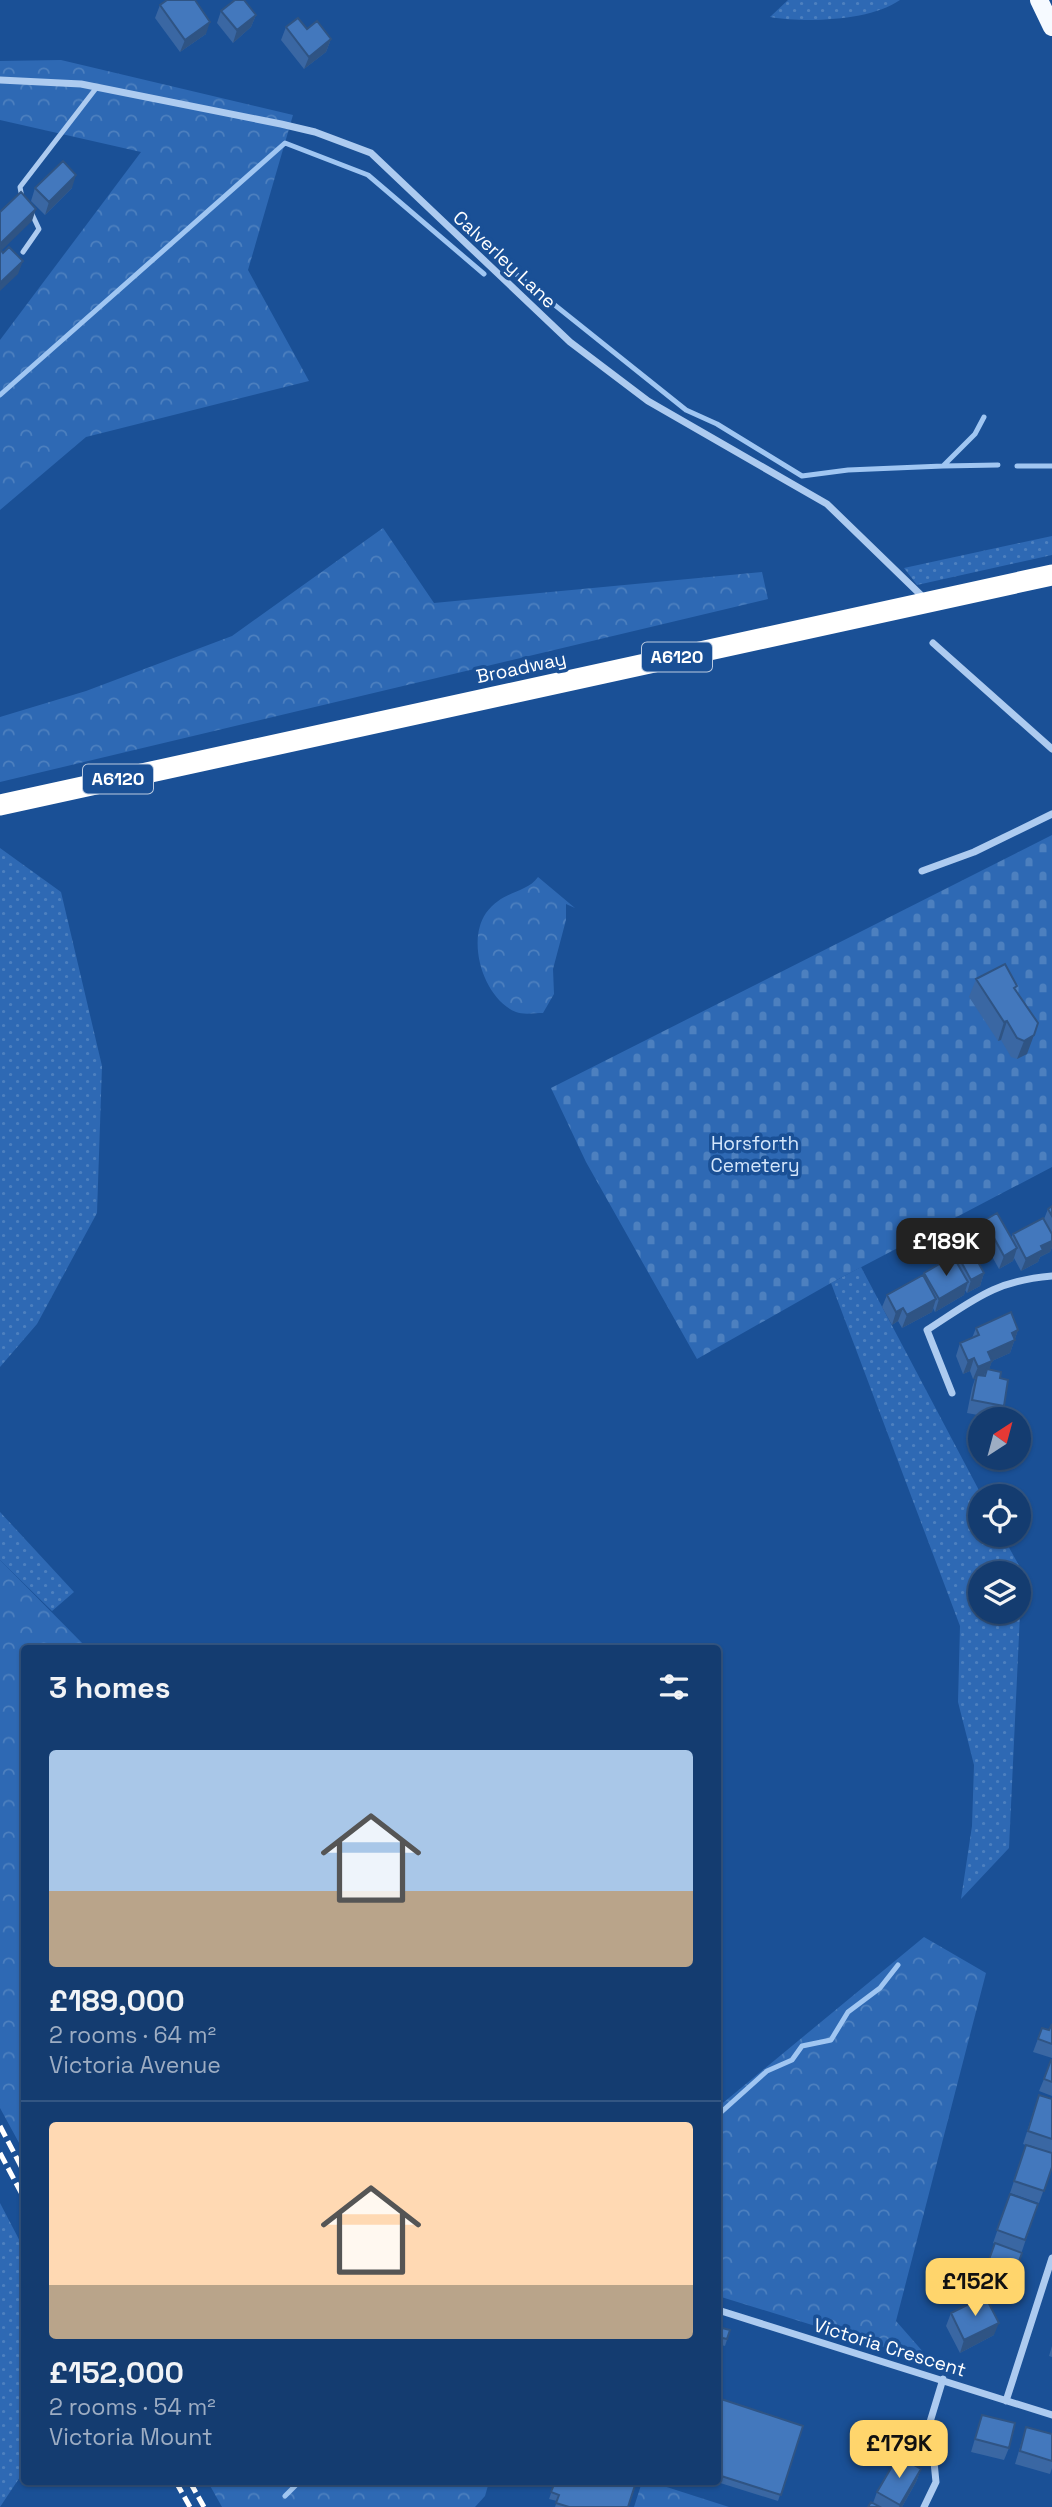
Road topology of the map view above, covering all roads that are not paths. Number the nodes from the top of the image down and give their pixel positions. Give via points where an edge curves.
1 (1039, 0) edge
2 (1052, 27) edge
3 (0, 80) edge
4 (97, 87) junction
5 (23, 252) dead end
6 (1052, 575) edge
7 (929, 602) junction
8 (933, 643) dead end
9 (1052, 749) edge
10 (0, 805) edge
11 (1052, 814) edge
12 (922, 871) dead end
13 (1051, 1276) edge
14 (952, 1393) dead end
15 (1052, 2258) edge
16 (721, 2311) edge
17 (943, 2379) junction
18 (1006, 2401) junction
19 (1052, 2416) edge
20 (924, 2507) edge

1 - 2 main road
3 - 4 street, Calverley Lane
4 - 5 lane via 20,187 38,229
4 - 7 street, Calverley Lane via 315,132 371,153 570,342 648,401 827,504
6 - 7 highway, Broadway / A6120
7 - 10 highway, Broadway / A6120
8 - 9 street
11 - 12 street
13 - 14 street via 1028,1276 994,1287 927,1330
15 - 18 street
16 - 17 street, Victoria Crescent
17 - 18 street, Victoria Crescent
17 - 20 street via 930,2422 936,2482
18 - 19 street, Victoria Crescent

